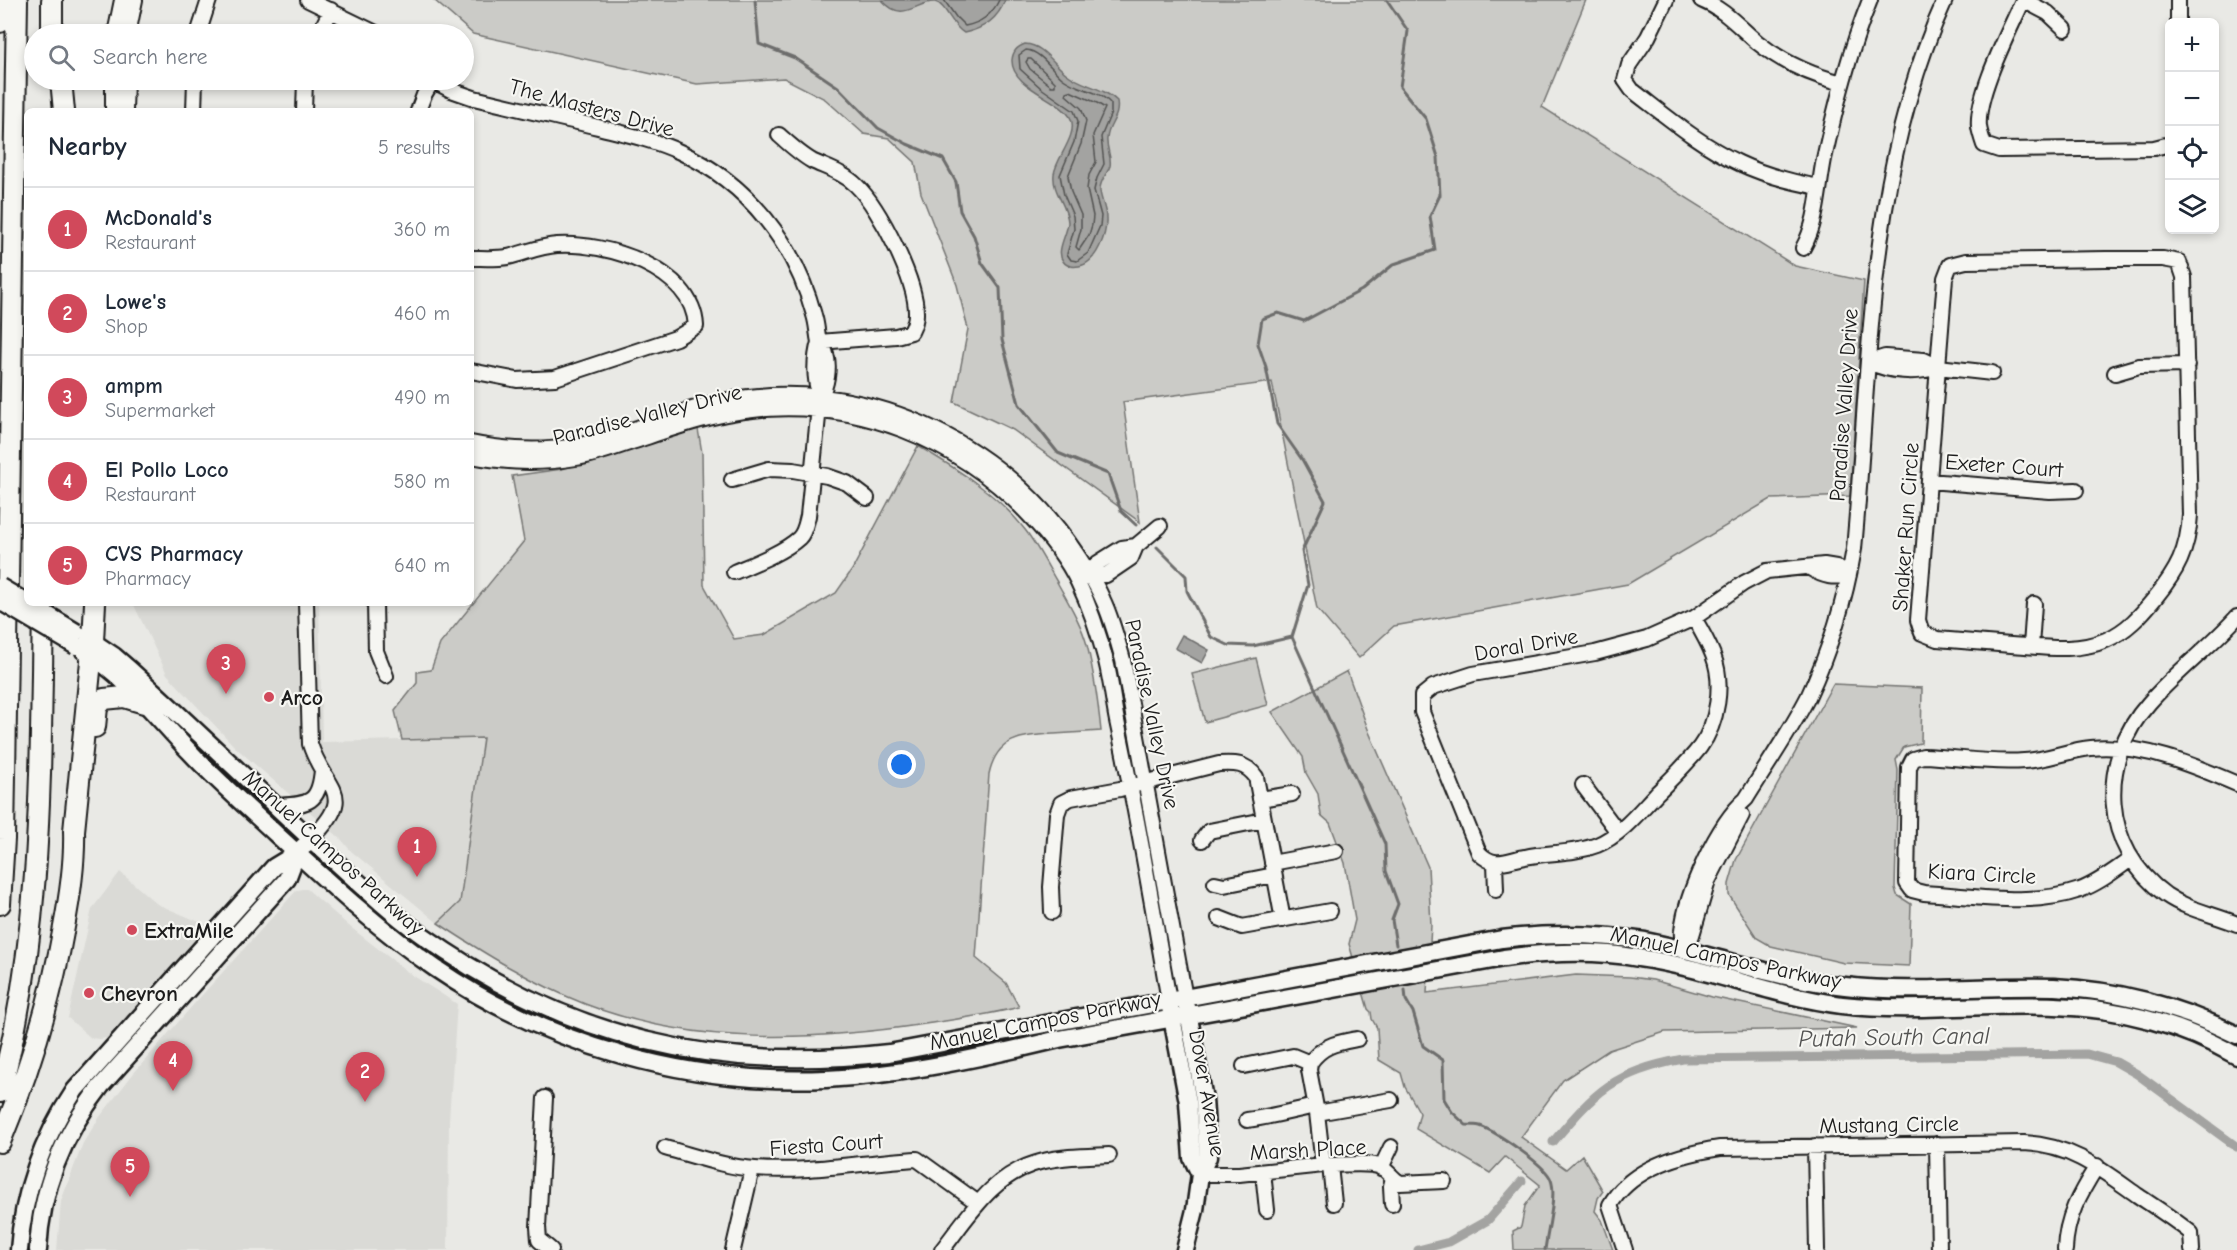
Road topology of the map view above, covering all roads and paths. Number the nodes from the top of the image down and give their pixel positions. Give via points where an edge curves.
1 (2, 0) edge
2 (18, 0) edge
3 (52, 0) edge
4 (122, 0) edge
5 (135, 0) edge
6 (209, 0) edge
7 (308, 0) edge
8 (1666, 0) edge
9 (1701, 0) edge
10 (1870, 0) edge
11 (1944, 0) edge
12 (2023, 0) edge
13 (2178, 0) edge
14 (331, 10) junction
15 (2178, 18) edge
16 (0, 22) edge
17 (52, 24) edge
18 (117, 24) edge
19 (130, 24) edge
20 (201, 24) edge
21 (324, 24) edge
22 (358, 24) edge
23 (2065, 29) dead end
24 (1842, 83) junction
25 (52, 90) edge
26 (62, 90) edge
27 (113, 90) edge
28 (126, 90) edge
29 (195, 90) edge
30 (305, 90) edge
31 (427, 90) edge
32 (451, 90) edge
33 (51, 108) edge
34 (64, 108) edge
35 (113, 108) edge
36 (125, 108) edge
37 (194, 108) edge
38 (304, 108) edge
39 (419, 108) edge
40 (779, 135) dead end
41 (2165, 145) edge
42 (1819, 187) junction
43 (1803, 248) dead end
44 (474, 258) edge
45 (819, 342) junction
46 (1869, 362) junction
47 (2187, 365) junction
48 (1938, 366) junction
49 (474, 372) edge
50 (1992, 373) dead end
51 (2115, 373) dead end
52 (820, 403) junction
53 (474, 443) edge
54 (474, 456) edge
55 (813, 474) junction
56 (732, 480) dead end
57 (1929, 481) junction
58 (2076, 490) dead end
59 (867, 498) dead end
60 (1160, 526) dead end
61 (0, 570) edge
62 (734, 572) dead end
63 (1849, 575) junction
64 (1084, 578) junction
65 (0, 587) edge
66 (24, 601) edge
67 (2034, 604) dead end
68 (31, 606) edge
69 (43, 606) edge
70 (93, 606) edge
71 (306, 606) edge
72 (375, 606) edge
73 (4, 610) edge
74 (1694, 618) junction
75 (2235, 624) edge
76 (84, 644) junction
77 (2031, 646) junction
78 (386, 676) dead end
79 (144, 704) junction
80 (2121, 749) junction
81 (322, 770) junction
82 (1146, 783) junction
83 (2237, 784) edge
84 (1582, 785) dead end
85 (1130, 787) junction
86 (1292, 794) dead end
87 (1260, 799) junction
88 (276, 806) junction
89 (1264, 820) junction
90 (1618, 832) junction
91 (311, 839) junction
92 (1202, 840) dead end
93 (75, 848) junction
94 (1335, 851) dead end
95 (297, 853) junction
96 (2132, 859) junction
97 (1495, 863) junction
98 (1273, 869) junction
99 (1215, 883) dead end
100 (1496, 890) dead end
101 (0, 904) edge
102 (1330, 911) dead end
103 (1052, 912) dead end
104 (1220, 918) dead end
105 (1283, 920) junction
106 (2237, 924) edge
107 (1684, 949) junction
108 (1679, 967) junction
109 (1177, 999) junction
110 (1180, 1017) junction
111 (2237, 1035) edge
112 (1357, 1039) dead end
113 (2237, 1056) edge
114 (1310, 1063) junction
115 (1244, 1066) dead end
116 (0, 1092) edge
117 (545, 1098) dead end
118 (1391, 1100) dead end
119 (1316, 1110) junction
120 (1247, 1120) dead end
121 (0, 1142) edge
122 (1937, 1144) junction
123 (1815, 1146) junction
124 (1391, 1147) dead end
125 (665, 1148) dead end
126 (1109, 1155) dead end
127 (1326, 1166) junction
128 (2097, 1166) junction
129 (1382, 1168) junction
130 (752, 1169) junction
131 (1263, 1172) junction
132 (1200, 1174) junction
133 (1393, 1178) junction
134 (1444, 1180) dead end
135 (978, 1203) junction
136 (1334, 1203) dead end
137 (1392, 1204) dead end
138 (1267, 1210) dead end
139 (19, 1250) edge
140 (38, 1250) edge
141 (550, 1250) edge
142 (733, 1250) edge
143 (942, 1250) edge
144 (1185, 1250) edge
145 (1626, 1250) edge
146 (1817, 1250) edge
147 (1939, 1250) edge
148 (2066, 1250) edge
149 (2192, 1250) edge

1 - 16 highway
2 - 73 highway
3 - 17 highway
4 - 18 street
5 - 19 street
6 - 20 street
7 - 14 street
8 - 42 street via 1629,65 1625,80 1632,90 1738,163
9 - 24 street via 1730,17 1776,55 1801,69
10 - 24 street
11 - 46 street, Paradise Valley Drive via 1894,153 1881,226
12 - 23 street via 2048,13
12 - 41 street via 1982,103 1979,129 1984,145 1999,150
13 - 15 street
14 - 21 street
14 - 22 street
24 - 42 street
25 - 33 highway
26 - 34 highway
27 - 35 street
28 - 36 street
29 - 37 street
30 - 38 street
31 - 39 street
32 - 45 street, The Masters Drive via 656,142 710,167 734,185 777,233 808,291
40 - 45 street via 810,160 844,175 866,197 894,244 916,311 911,332
42 - 43 street via 1813,230
44 - 49 street via 507,257 557,245 581,245 621,254 648,264 669,278 688,298 696,326 676,338 555,378 517,380
45 - 52 street, The Masters Drive via 826,355 827,386
46 - 48 street via 1884,369 1914,371
46 - 63 street, Paradise Valley Drive
47 - 48 street, Shaker Run Circle via 2184,277 2179,262 2155,259 1966,261 1950,265 1945,278
47 - 51 street via 2139,366
47 - 77 street, Shaker Run Circle via 2189,534 2174,575 2138,618 2106,640 2069,649
48 - 50 street
48 - 57 street, Shaker Run Circle
52 - 53 street, Paradise Valley Drive via 767,396 722,401 599,440 557,448 524,450
52 - 54 street, Paradise Valley Drive via 726,413 578,458 524,462
52 - 55 street, The Masters Drive
52 - 64 street, Paradise Valley Drive via 899,428 960,457 1023,508
55 - 56 street via 769,469
55 - 59 street via 847,483
55 - 62 street, The Masters Drive via 808,516 799,538
57 - 58 street, Exeter Court
57 - 77 street, Shaker Run Circle via 1918,620 1922,633 1937,639
60 - 64 street via 1136,546 1131,558 1106,575
61 - 73 highway
63 - 74 street, Doral Drive via 1824,565 1767,571
63 - 107 street, Paradise Valley Drive via 1826,657 1807,699 1746,799 1713,844 1697,877 1682,932
64 - 82 street, Paradise Valley Drive via 1102,597 1115,629
64 - 85 street, Paradise Valley Drive via 1107,663
65 - 66 main road, Manuel Campos Parkway, bridge
67 - 77 street
68 - 76 main road, Manuel Campos Parkway, bridge
69 - 116 highway via 35,892 18,1017
70 - 76 highway
71 - 81 street via 309,735
72 - 78 street via 376,651
73 - 76 main road, Manuel Campos Parkway, bridge
73 - 101 highway via 4,839
74 - 90 street via 1714,656 1718,676 1713,720 1688,761
74 - 97 street, Doral Drive via 1623,647 1473,674 1433,687 1422,696 1422,712 1479,853
75 - 80 street via 2149,702
76 - 79 main road, Manuel Campos Parkway
76 - 88 main road, Manuel Campos Parkway via 135,675
76 - 93 highway
79 - 93 highway via 112,696 100,702
79 - 95 main road, Manuel Campos Parkway via 191,754
80 - 83 street via 2137,749
80 - 96 street via 2113,801 2116,823
80 - 96 street, Kiara Circle via 2093,748 2024,762 1923,756 1913,759 1908,767 1907,883 1912,890 1924,893 2032,899 2081,889
81 - 88 street via 319,789 311,801
81 - 91 street via 333,787 335,807 331,819
82 - 85 street
82 - 87 street via 1219,764 1241,764 1256,777
82 - 109 street, Paradise Valley Drive
84 - 90 street
85 - 103 street via 1060,803 1051,876
85 - 109 street, Paradise Valley Drive
86 - 87 street
87 - 89 street
88 - 91 main road, Manuel Campos Parkway
89 - 92 street via 1209,831
89 - 98 street
90 - 97 street via 1584,850
91 - 95 main road
91 - 109 main road, Manuel Campos Parkway via 404,921 485,976 584,1022 687,1050 792,1060 889,1053
93 - 121 highway via 70,898 45,1016
94 - 98 street
95 - 110 main road, Manuel Campos Parkway via 391,936 466,988 577,1041 646,1062 716,1074 781,1079 858,1076 963,1060
95 - 139 main road via 274,867 75,1090 39,1160 24,1211
95 - 140 main road via 287,879 80,1114 48,1184
96 - 106 street via 2153,885 2167,895 2185,906
97 - 100 street
98 - 99 street via 1224,885
98 - 105 street
102 - 105 street
104 - 105 street via 1242,927
107 - 108 street, Paradise Valley Drive
107 - 109 main road, Manuel Campos Parkway via 1617,937 1527,936
107 - 111 main road, Manuel Campos Parkway via 1846,987 2053,987 2101,992 2177,1010
108 - 110 main road, Manuel Campos Parkway via 1614,954 1527,955
108 - 113 main road, Manuel Campos Parkway via 1773,992 1843,1005 2053,1006 2122,1013 2177,1028
109 - 110 main road, Paradise Valley Drive
110 - 132 main road, Dover Avenue via 1207,1126 1208,1157
112 - 114 street via 1328,1046 1317,1052
114 - 115 street via 1293,1056
114 - 119 street
117 - 141 street via 538,1227 539,1240
118 - 119 street
119 - 120 street via 1288,1111
119 - 127 street
122 - 123 street, Mustang Circle
122 - 128 street, Mustang Circle via 2044,1144
122 - 147 street
123 - 145 street, Mustang Circle via 1720,1148 1679,1157 1648,1170 1616,1195 1610,1205
123 - 146 street
124 - 129 street, Marsh Place
125 - 130 street, Fiesta Court
126 - 135 street via 1026,1166 1006,1176
127 - 129 street, Marsh Place via 1364,1164
127 - 131 street, Marsh Place
127 - 136 street
128 - 148 street via 2068,1220
128 - 149 street, Mustang Circle via 2191,1233
129 - 133 street, Marsh Place
130 - 135 street, Fiesta Court via 804,1170 917,1159
130 - 142 street
131 - 132 street, Marsh Place
131 - 138 street
132 - 144 main road, Dover Avenue
133 - 134 street, Marsh Place via 1406,1184
133 - 137 street
135 - 143 street

